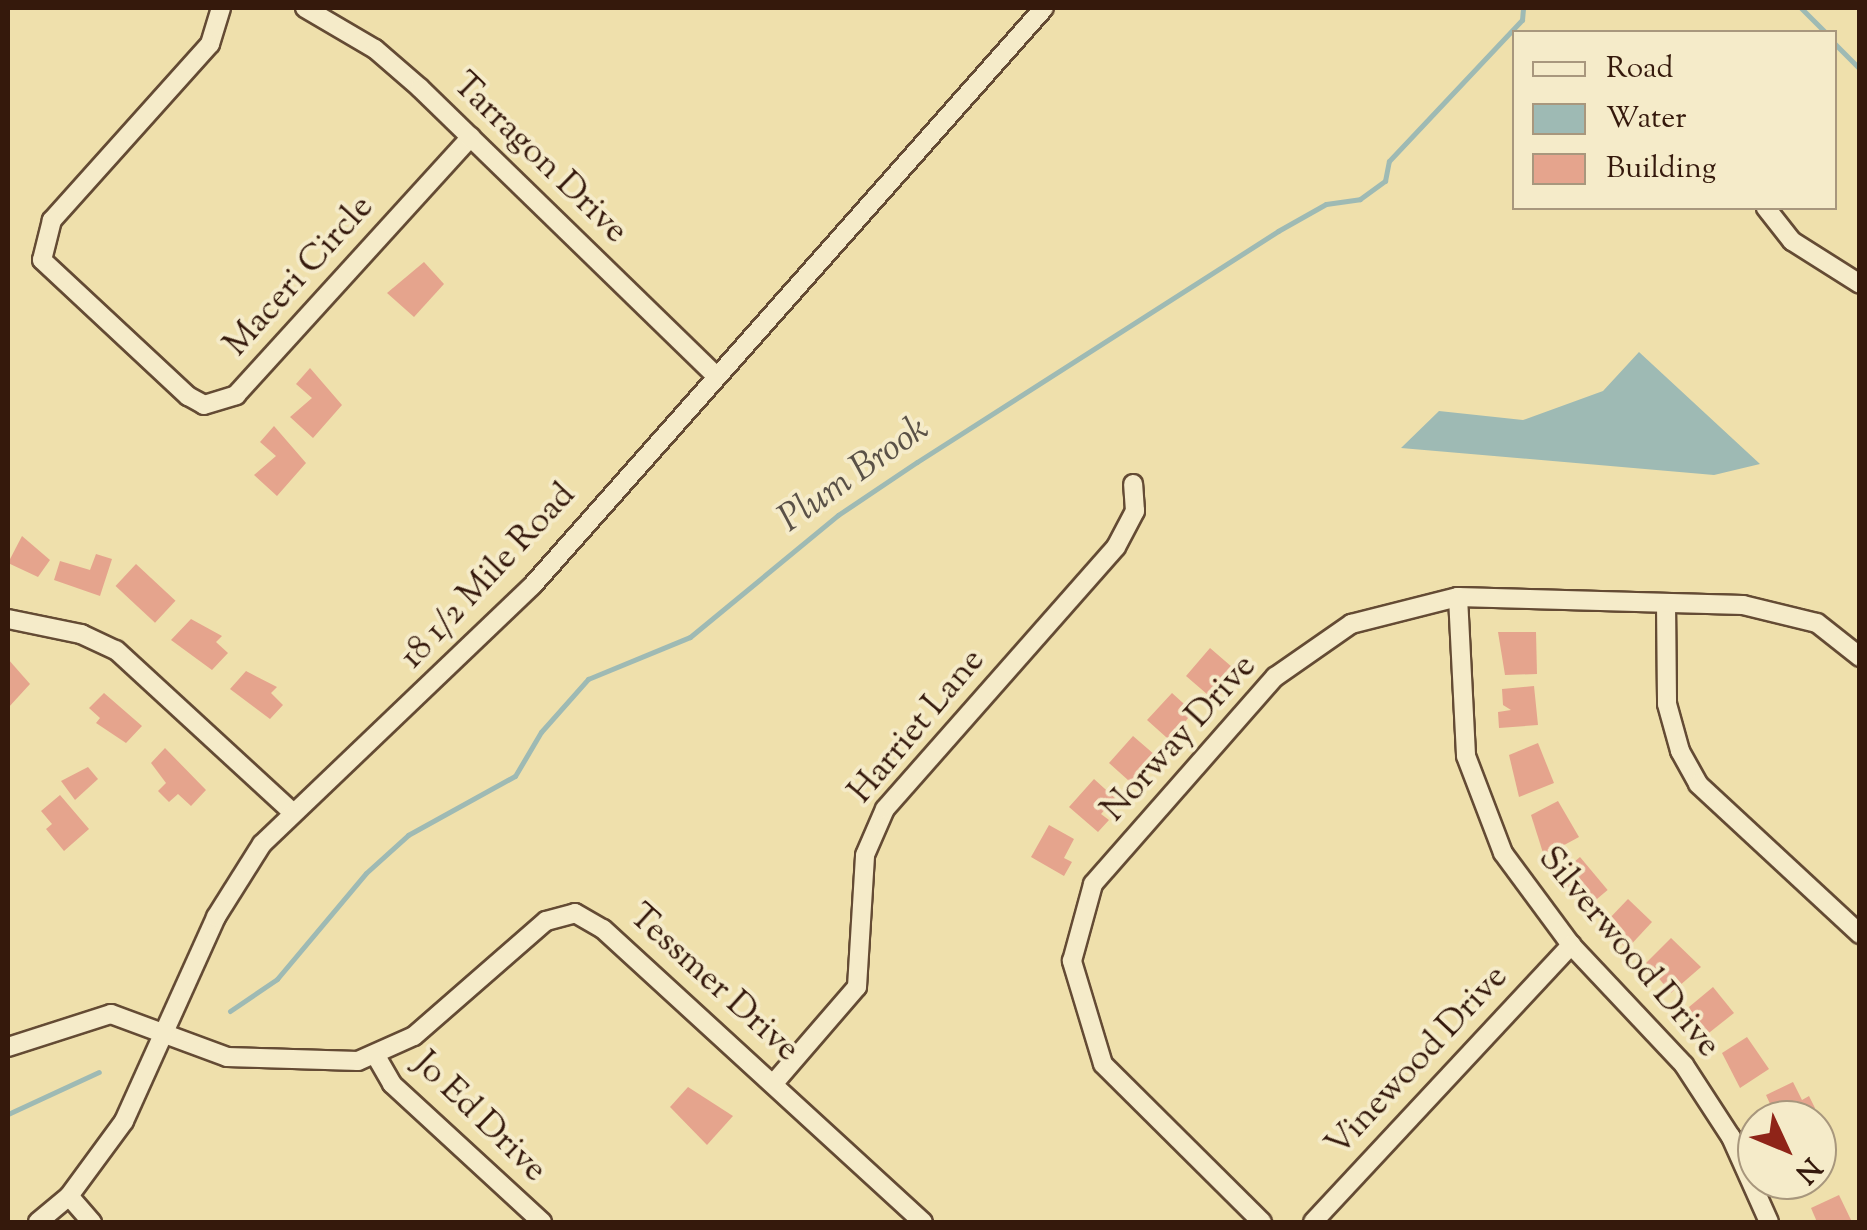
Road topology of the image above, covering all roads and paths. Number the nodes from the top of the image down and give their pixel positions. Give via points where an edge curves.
1 (221, 8) edge
2 (305, 8) edge
3 (1044, 8) edge
4 (471, 137) junction
5 (1768, 210) edge
6 (1860, 284) edge
7 (715, 375) junction
8 (1133, 484) dead end
9 (1458, 597) junction
10 (1666, 603) junction
11 (8, 619) edge
12 (1860, 657) edge
13 (292, 812) junction
14 (1860, 934) edge
15 (1571, 945) junction
16 (165, 1034) junction
17 (8, 1047) edge
18 (376, 1056) junction
19 (774, 1083) junction
20 (68, 1196) junction
21 (38, 1222) edge
22 (92, 1222) edge
23 (542, 1222) edge
24 (923, 1222) edge
25 (1262, 1222) edge
26 (1314, 1222) edge
27 (1769, 1222) edge

1 - 4 street, Maceri Circle via 210,44 52,220 42,260 204,405 236,395
2 - 4 street, Tarragon Drive via 375,49
3 - 7 street, 18 1/2 Mile Road
4 - 7 street, Tarragon Drive
5 - 6 street via 1792,242
7 - 13 street, 18 1/2 Mile Road via 532,586
8 - 19 street, Harriet Lane via 1135,511 1116,547 885,809 864,856 857,986
9 - 10 street, Norway Drive
9 - 15 street, Silverwood Drive via 1466,756 1503,854
9 - 25 street, Norway Drive via 1351,624 1275,677 1092,884 1072,961 1103,1064
10 - 12 street, Norway Drive via 1742,605 1817,624
10 - 14 street via 1667,704 1698,784
11 - 13 street via 81,634 116,650
13 - 16 street, 18 1/2 Mile Road via 229,891
15 - 26 street, Vinewood Drive
15 - 27 street, Silverwood Drive via 1684,1065 1730,1137
16 - 17 street, Tessmer Drive via 122,1015 102,1015
16 - 18 street, Tessmer Drive via 248,1060
16 - 20 street, 18 1/2 Mile Road via 124,1121
18 - 19 street, Tessmer Drive via 428,1026 546,921 575,913 604,929
18 - 23 street, Jo Ed Drive via 392,1084
19 - 24 street, Tessmer Drive
20 - 21 street, 18 1/2 Mile Road
20 - 22 street

